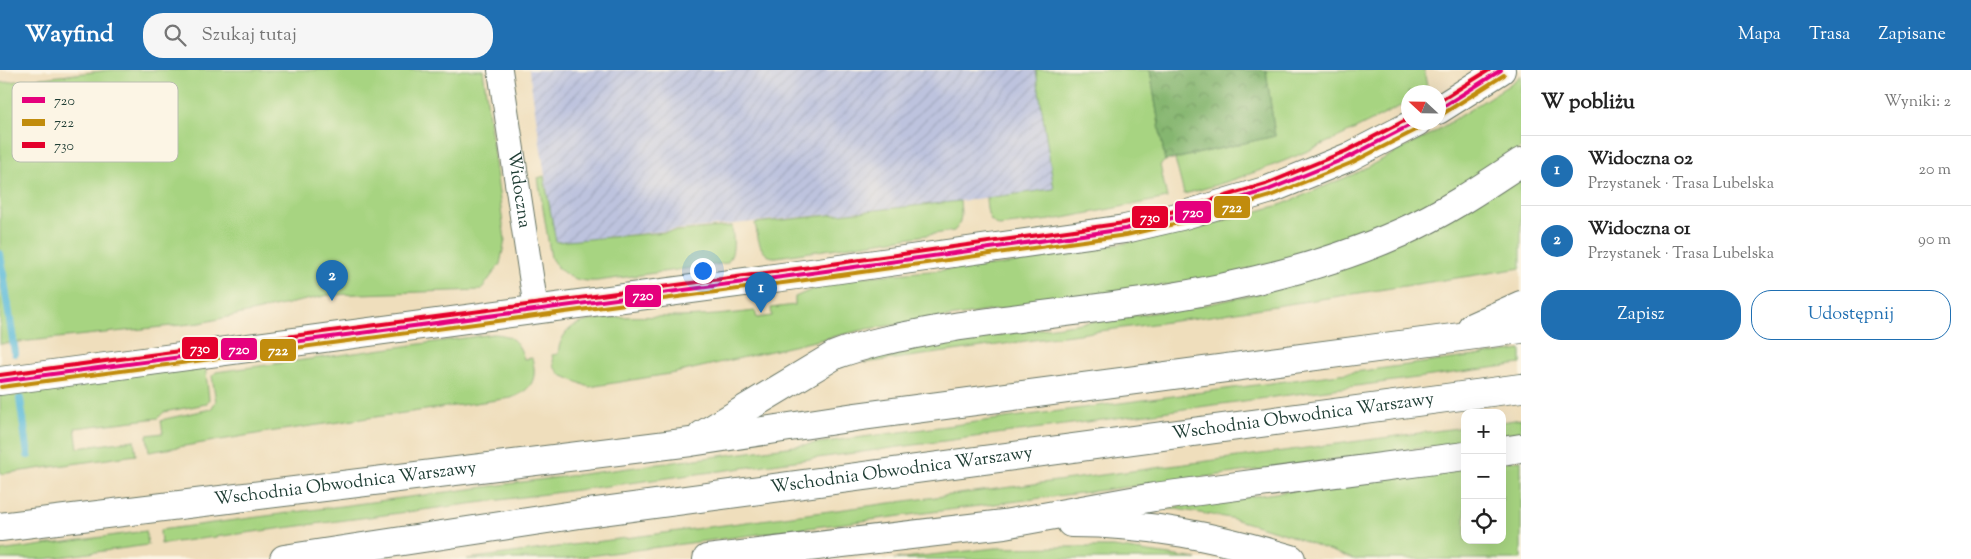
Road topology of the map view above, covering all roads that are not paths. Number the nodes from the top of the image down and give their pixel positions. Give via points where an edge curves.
1 (500, 70) edge
2 (1501, 70) edge
3 (1446, 105) edge
4 (1401, 130) edge
5 (1521, 162) edge
6 (1521, 305) edge
7 (536, 309) junction
8 (1521, 329) edge
9 (1442, 341) junction
10 (0, 381) edge
11 (1521, 388) edge
12 (691, 442) junction
13 (1521, 448) edge
14 (1506, 450) edge
15 (1461, 457) edge
16 (1004, 524) junction
17 (0, 527) edge
18 (284, 559) edge
19 (707, 559) edge
20 (1292, 559) edge

1 - 7 street, Widoczna
2 - 3 main road
4 - 7 main road via 1349,157 1268,190 1125,229
5 - 12 main road via 1467,198 1400,233 1315,265 1234,286 971,324 851,349 835,355
6 - 9 main road
7 - 10 main road
8 - 9 main road, Wschodnia Obwodnica Warszawy
9 - 12 main road, Wschodnia Obwodnica Warszawy via 1080,386
11 - 18 main road, Wschodnia Obwodnica Warszawy via 580,514
12 - 17 main road, Wschodnia Obwodnica Warszawy
13 - 14 main road
15 - 16 main road via 1154,497
16 - 19 main road
16 - 20 main road via 1088,523 1157,528 1237,543

